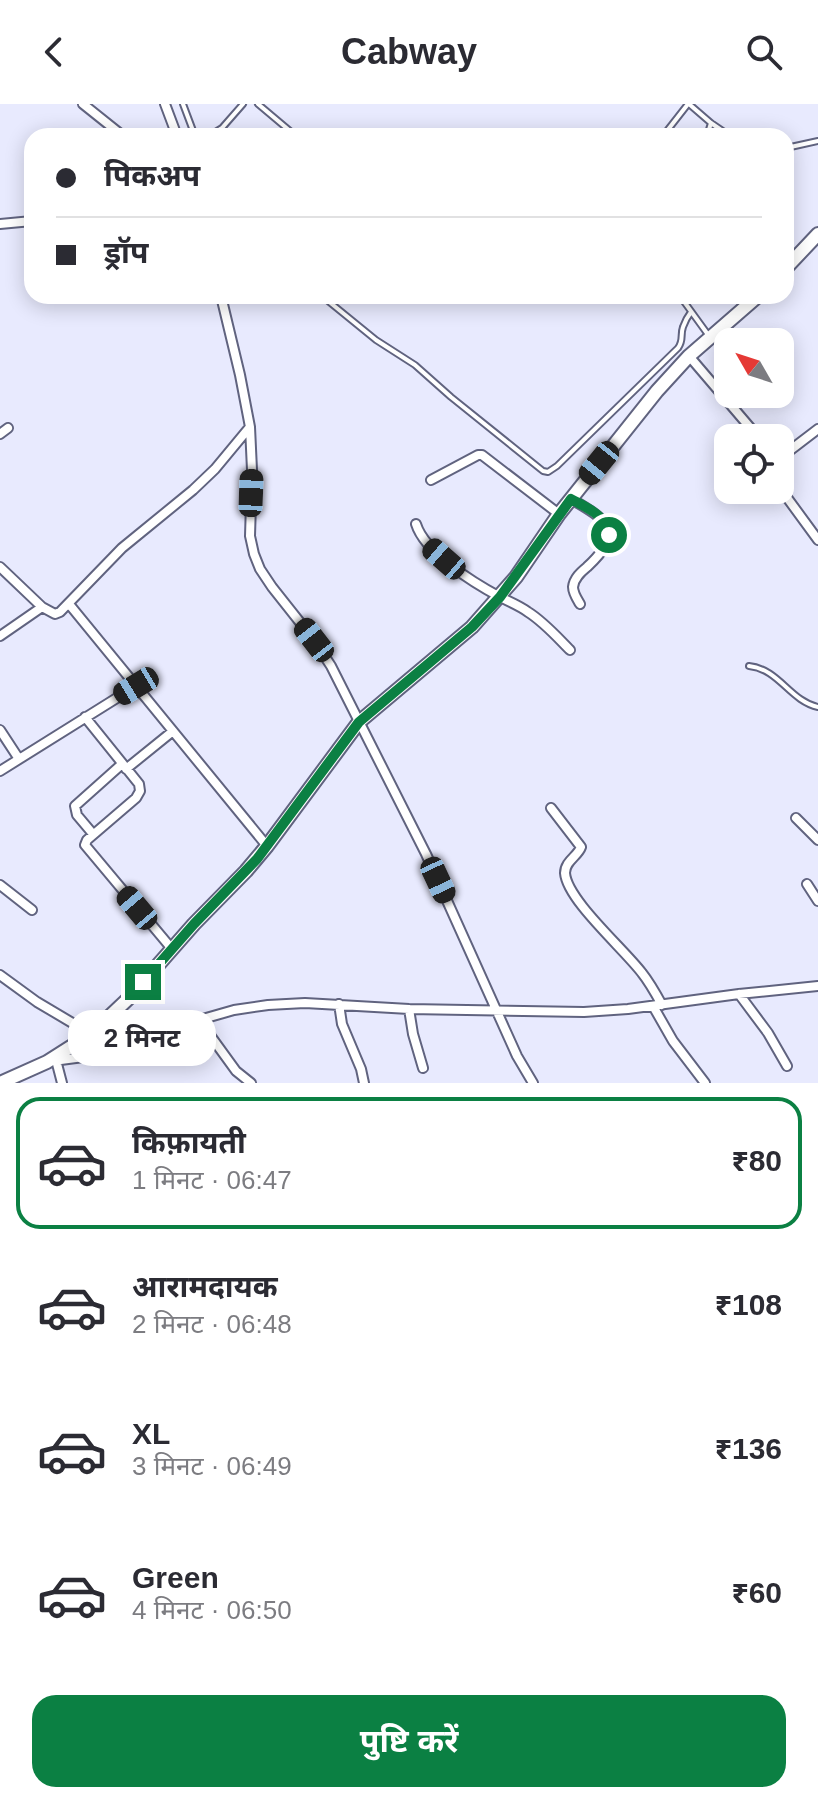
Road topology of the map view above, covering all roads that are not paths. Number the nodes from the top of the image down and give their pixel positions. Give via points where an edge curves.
1 (83, 104) edge
2 (165, 104) edge
3 (183, 104) edge
4 (243, 104) edge
5 (258, 104) edge
6 (688, 104) edge
7 (711, 123) junction
8 (113, 128) edge
9 (174, 128) edge
10 (192, 128) edge
11 (222, 128) edge
12 (286, 128) edge
13 (669, 128) edge
14 (709, 128) edge
15 (718, 128) edge
16 (818, 141) edge
17 (794, 146) edge
18 (24, 222) edge
19 (0, 224) edge
20 (818, 234) edge
21 (794, 260) edge
22 (223, 304) edge
23 (332, 304) edge
24 (686, 304) edge
25 (749, 304) edge
26 (691, 312) junction
27 (710, 338) junction
28 (689, 356) junction
29 (747, 424) edge
30 (250, 427) junction
31 (818, 429) edge
32 (794, 447) edge
33 (431, 480) dead end
34 (571, 499) junction
35 (792, 504) edge
36 (559, 514) junction
37 (416, 524) dead end
38 (818, 540) edge
39 (0, 567) edge
40 (500, 597) junction
41 (69, 604) junction
42 (580, 604) dead end
43 (42, 607) junction
44 (0, 636) edge
45 (570, 650) dead end
46 (749, 666) dead end
47 (136, 686) junction
48 (818, 707) edge
49 (85, 717) junction
50 (359, 722) junction
51 (0, 730) edge
52 (173, 731) junction
53 (19, 759) junction
54 (124, 766) junction
55 (0, 771) edge
56 (551, 808) dead end
57 (796, 818) dead end
58 (93, 834) junction
59 (818, 840) edge
60 (267, 846) junction
61 (807, 884) dead end
62 (0, 885) edge
63 (818, 901) edge
64 (32, 910) dead end
65 (172, 949) junction
66 (0, 975) edge
67 (818, 986) edge
68 (739, 994) junction
69 (339, 1004) junction
70 (658, 1006) junction
71 (409, 1009) junction
72 (498, 1012) junction
73 (199, 1020) junction
74 (91, 1034) junction
75 (52, 1061) junction
76 (787, 1066) dead end
77 (423, 1068) dead end
78 (0, 1083) edge
79 (62, 1083) edge
80 (251, 1083) edge
81 (364, 1083) edge
82 (533, 1083) edge
83 (705, 1083) edge

1 - 8 street
2 - 9 street
3 - 10 lane
4 - 11 lane
5 - 12 lane
6 - 7 lane
6 - 13 lane
7 - 14 lane
7 - 15 lane
16 - 17 lane
18 - 19 street
20 - 21 street
22 - 30 street
23 - 26 lane via 548,472 678,348
24 - 26 lane
25 - 27 street
26 - 27 lane
27 - 28 street
28 - 29 street
28 - 34 street
30 - 41 street via 215,469 122,548
30 - 50 street via 254,554 331,666
31 - 32 street
33 - 36 street via 482,455
34 - 36 street
34 - 42 street via 597,514 609,535 600,555 573,585
35 - 38 street
36 - 40 street
37 - 40 street via 430,547
39 - 43 street
40 - 45 street via 532,615
40 - 50 street
41 - 43 street via 55,614
41 - 47 street
43 - 44 street
46 - 48 lane via 766,670
47 - 49 street
47 - 52 street
49 - 53 street
49 - 54 street
50 - 60 street
50 - 72 street
51 - 53 street
52 - 54 street
52 - 60 street
53 - 55 street
54 - 58 street via 140,791
54 - 58 street via 75,806
56 - 70 street via 581,847 567,864 569,885 643,974
57 - 59 street
58 - 65 street via 87,849
60 - 65 street
61 - 63 street
62 - 64 street
65 - 74 street
66 - 74 street
67 - 68 street
68 - 70 street
68 - 76 street
69 - 71 street
69 - 73 street via 268,1005
69 - 81 street
70 - 72 street
70 - 83 street via 673,1041
71 - 72 street
71 - 77 street
72 - 82 street
73 - 75 street via 127,1048
73 - 80 street
74 - 75 street
75 - 78 street
75 - 79 street

